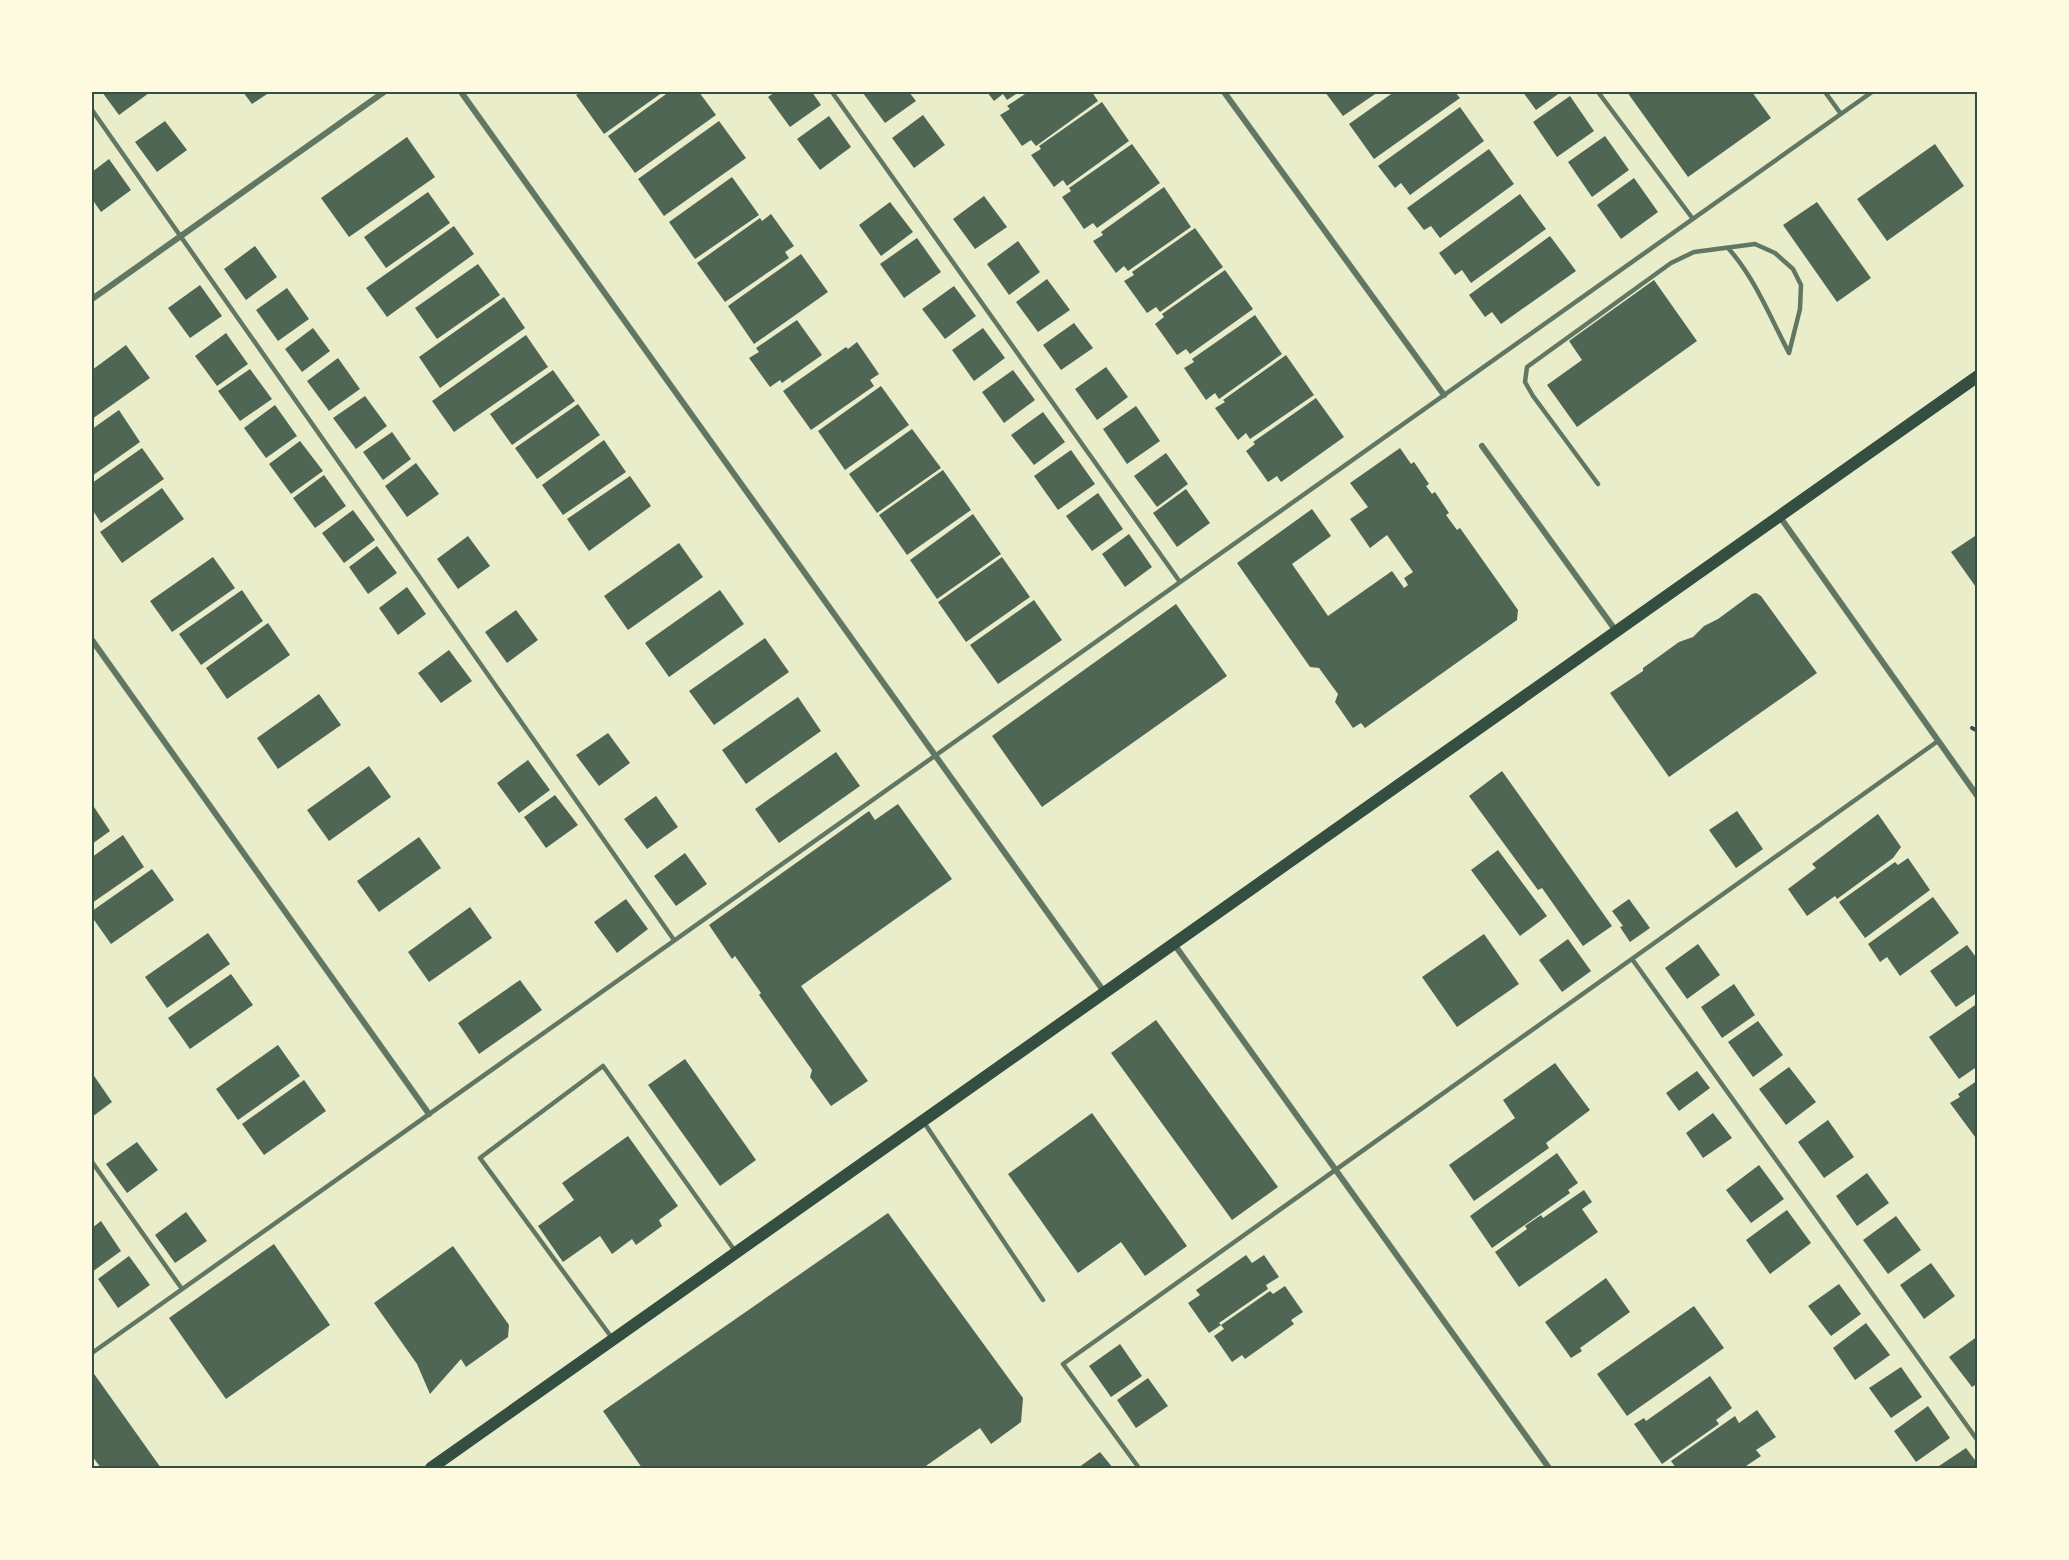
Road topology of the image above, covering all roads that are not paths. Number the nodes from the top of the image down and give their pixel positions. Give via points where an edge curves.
1 (384, 92) edge
2 (461, 92) edge
3 (832, 92) edge
4 (1224, 92) edge
5 (1598, 92) edge
6 (1825, 92) edge
7 (1872, 92) edge
8 (92, 110) edge
9 (1841, 114) junction
10 (1693, 219) junction
11 (181, 236) junction
12 (1728, 248) junction
13 (92, 299) edge
14 (1977, 376) edge
15 (1444, 395) junction
16 (1482, 446) dead end
17 (1598, 484) dead end
18 (1780, 517) junction
19 (1180, 582) junction
20 (1616, 631) junction
21 (92, 640) edge
22 (1938, 741) junction
23 (935, 755) junction
24 (1977, 796) edge
25 (674, 940) junction
26 (1174, 944) junction
27 (1632, 959) junction
28 (1105, 993) junction
29 (429, 1114) junction
30 (922, 1121) junction
31 (92, 1162) edge
32 (1336, 1170) junction
33 (737, 1253) junction
34 (182, 1289) junction
35 (1043, 1300) dead end
36 (613, 1340) junction
37 (92, 1353) edge
38 (1977, 1441) edge
39 (431, 1468) edge
40 (1138, 1468) edge
41 (1549, 1468) edge

1 - 11 street
2 - 23 street
3 - 19 lane
4 - 15 street
5 - 10 lane
6 - 9 lane
7 - 9 lane
8 - 11 lane
9 - 10 lane
10 - 15 lane
11 - 13 street
11 - 25 lane
12 - 12 lane via 1752,281 1789,353 1802,285 1793,269 1775,253 1755,244
12 - 17 lane via 1694,252 1671,263 1527,367 1525,382 1533,396
14 - 18 main road
15 - 19 lane
16 - 20 street
18 - 20 main road
18 - 22 street
19 - 23 lane
20 - 26 main road
21 - 29 street
22 - 24 street
22 - 27 lane
23 - 25 lane
23 - 28 street
25 - 29 lane
26 - 28 main road
26 - 32 street
27 - 32 lane
27 - 38 lane
28 - 30 main road
29 - 34 lane
30 - 33 main road
30 - 35 lane
31 - 34 lane
32 - 40 lane via 1063,1364
32 - 41 street
33 - 36 main road
33 - 36 lane via 603,1066 480,1158
34 - 37 lane
36 - 39 main road

